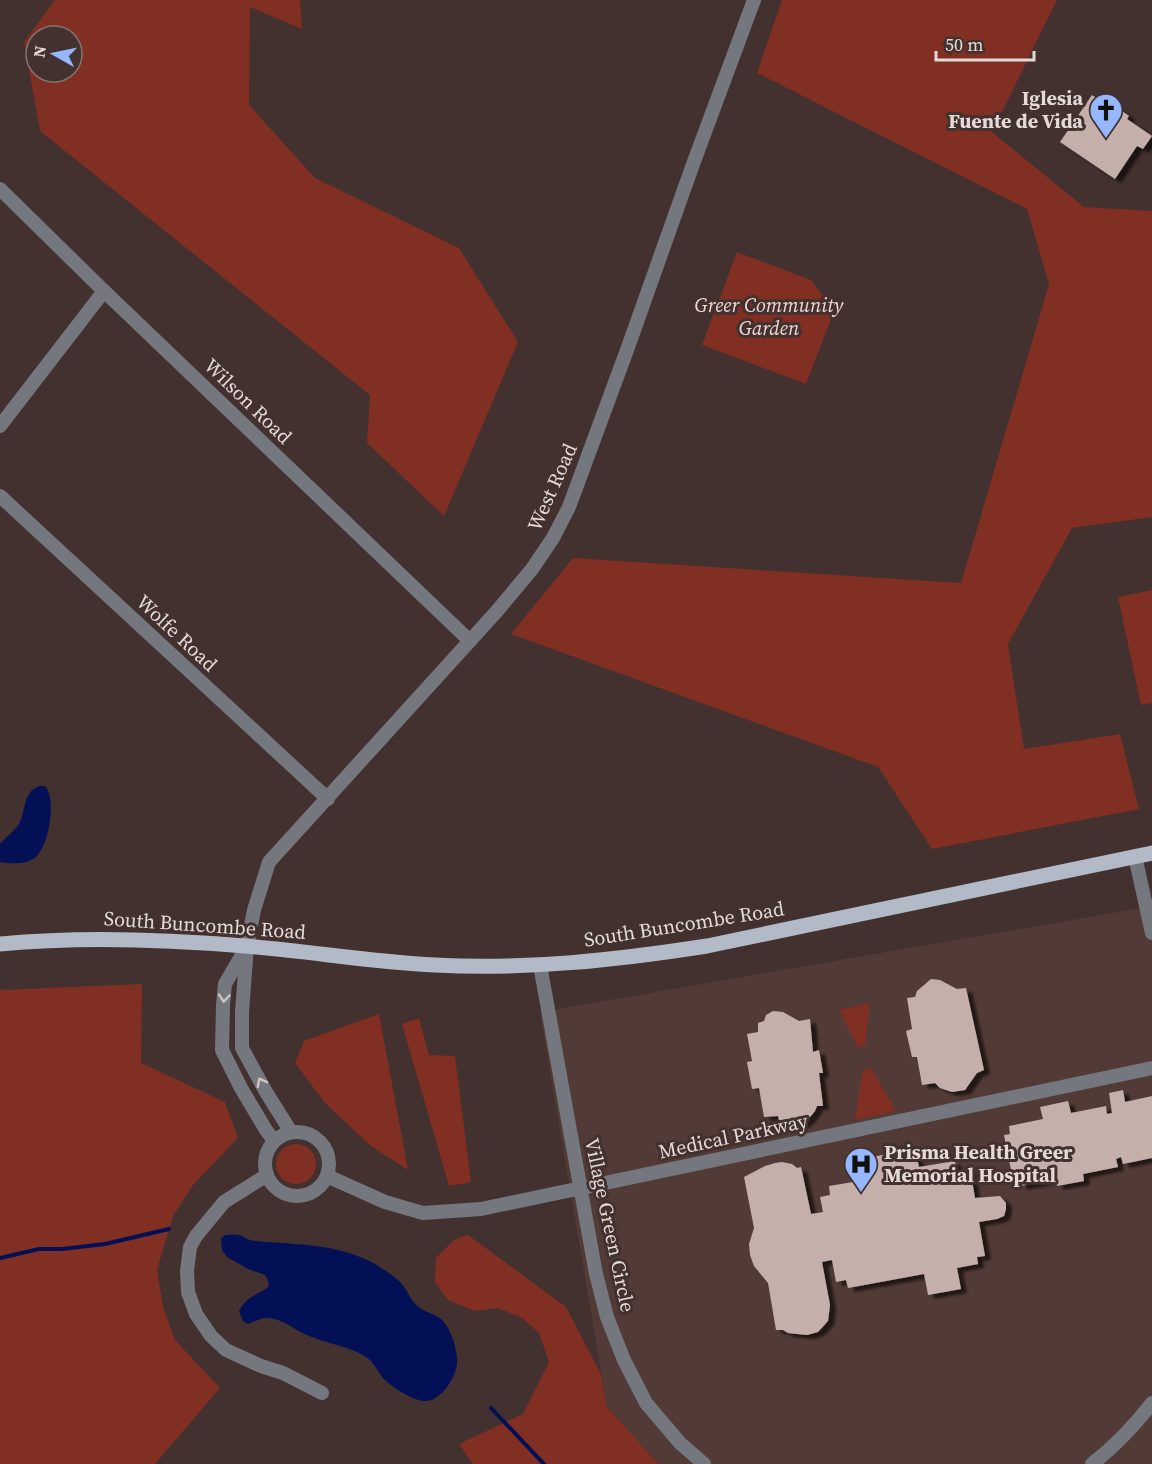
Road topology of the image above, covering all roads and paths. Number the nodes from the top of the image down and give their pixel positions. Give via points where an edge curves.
1 (754, 0) edge
2 (0, 189) edge
3 (104, 291) junction
4 (0, 426) edge
5 (0, 496) edge
6 (470, 641) junction
7 (327, 799) junction
8 (1152, 853) edge
9 (1135, 856) junction
10 (1152, 933) edge
11 (0, 944) edge
12 (247, 946) junction
13 (540, 965) junction
14 (1152, 1068) edge
15 (291, 1132) junction
16 (274, 1142) junction
17 (267, 1175) junction
18 (327, 1176) junction
19 (581, 1188) junction
20 (322, 1394) dead end
21 (1152, 1403) edge
22 (704, 1464) edge
23 (1092, 1464) edge

1 - 6 street, West Road via 569,507 532,569
2 - 3 street, Wilson Road
3 - 4 street
3 - 6 street, Wilson Road
5 - 7 street, Wolfe Road
6 - 7 street, West Road
7 - 12 street, West Road via 269,862
8 - 9 main road, South Buncombe Road
9 - 10 street
9 - 13 main road, South Buncombe Road via 707,946 595,962
11 - 12 main road, South Buncombe Road via 94,938
12 - 13 main road, South Buncombe Road via 435,965
15 -> 12 street via 242,1048
12 -> 16 street via 225,984 222,1050
13 - 19 street, Village Green Circle
14 - 19 street, Medical Parkway
15 - 16 street
15 - 18 street via 310,1134 325,1147
16 - 17 street via 266,1158
17 - 18 street via 273,1185 291,1196 313,1192
17 - 20 street via 224,1202 196,1236 190,1247 188,1292 196,1314 225,1350 283,1372
18 - 19 street, Medical Parkway via 385,1202 423,1213 481,1209
19 - 22 street, Village Green Circle via 607,1317 624,1360 646,1403
21 - 23 street via 1137,1423

